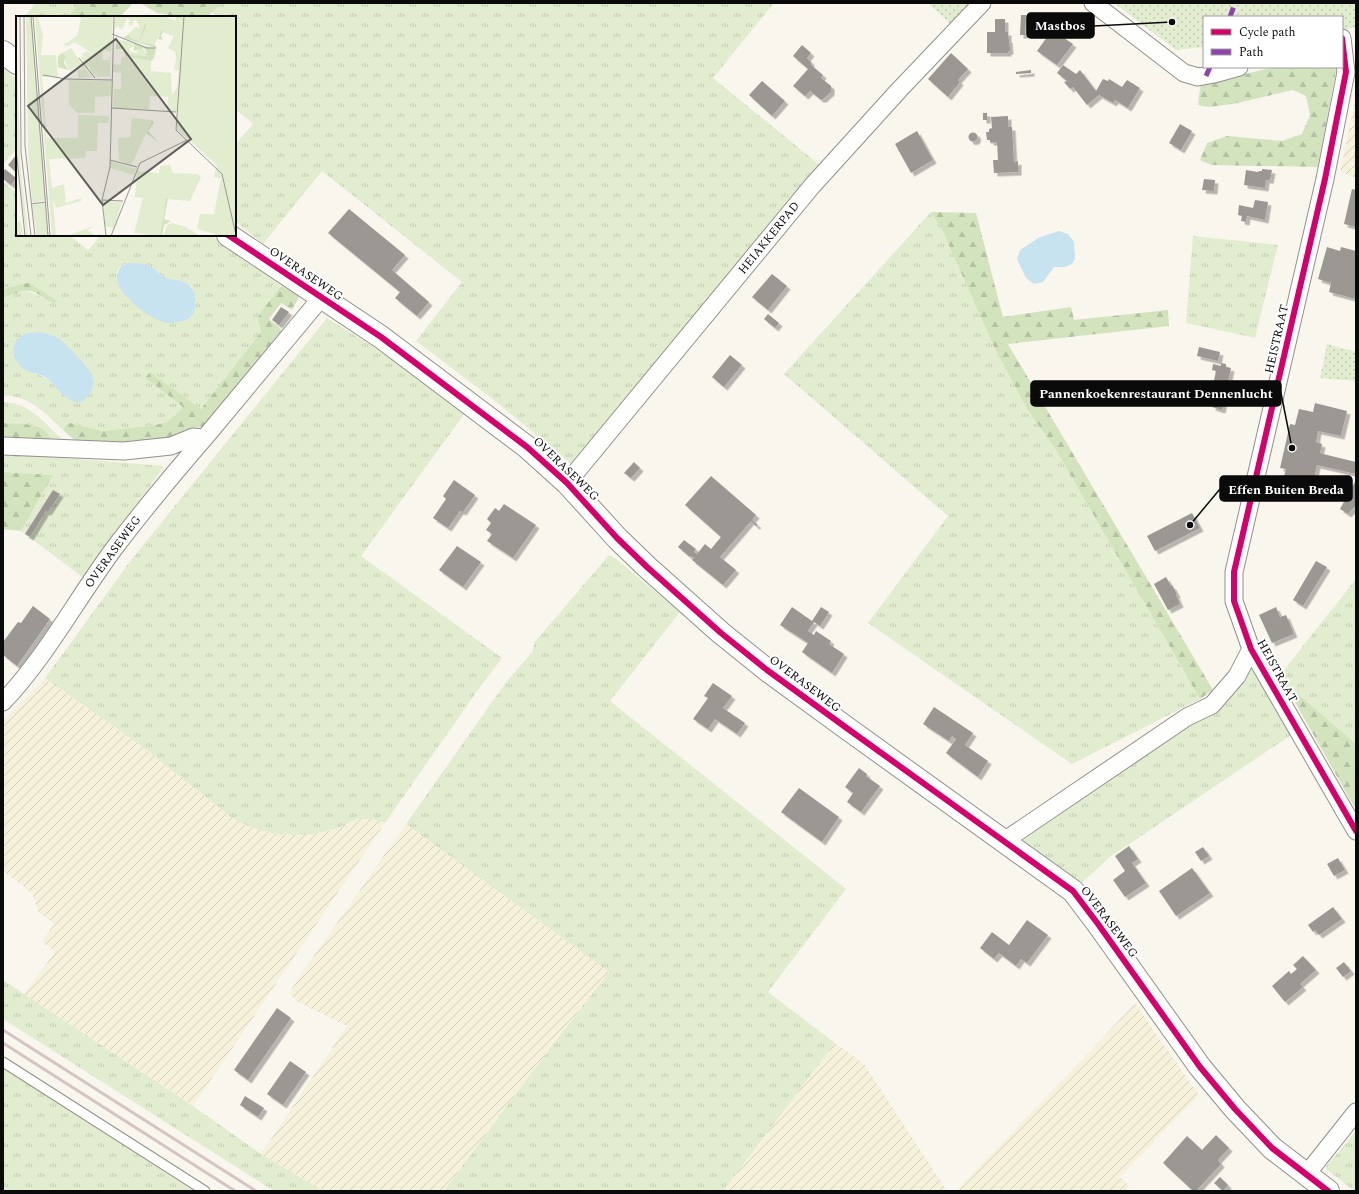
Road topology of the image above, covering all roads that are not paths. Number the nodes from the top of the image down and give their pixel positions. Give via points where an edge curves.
1 (982, 3) edge
2 (1094, 3) edge
3 (1356, 33) edge
4 (1343, 38) edge
5 (1343, 46) edge
6 (3, 52) edge
7 (16, 62) edge
8 (1235, 68) edge
9 (229, 236) edge
10 (322, 298) junction
11 (204, 438) junction
12 (3, 446) edge
13 (567, 482) junction
14 (1251, 649) junction
15 (3, 702) edge
16 (1356, 831) edge
17 (1004, 841) junction
18 (3, 1062) edge
19 (1356, 1112) edge
20 (1306, 1175) junction
21 (205, 1191) edge
22 (1328, 1191) edge

1 - 13 street, HEIAKKERPAD via 812,186
2 - 8 street via 1184,73 1198,77
3 - 4 street
5 - 14 street, HEISTRAAT via 1346,72 1325,179 1234,572 1234,601
6 - 7 street
9 - 10 street, OVERASEWEG
10 - 11 street, OVERASEWEG
10 - 13 street, OVERASEWEG via 381,337 527,447
11 - 12 street via 193,437 171,446 124,451
11 - 15 street, OVERASEWEG via 118,544 18,686
13 - 17 street, OVERASEWEG via 646,567 721,633 837,722
14 - 16 street, HEISTRAAT
14 - 17 street, HEISTRAAT via 1238,676 1212,705 1187,717
17 - 20 street, OVERASEWEG via 1073,891 1200,1067 1234,1109 1272,1148
18 - 21 lane
19 - 20 street
20 - 22 street, OVERASEWEG

